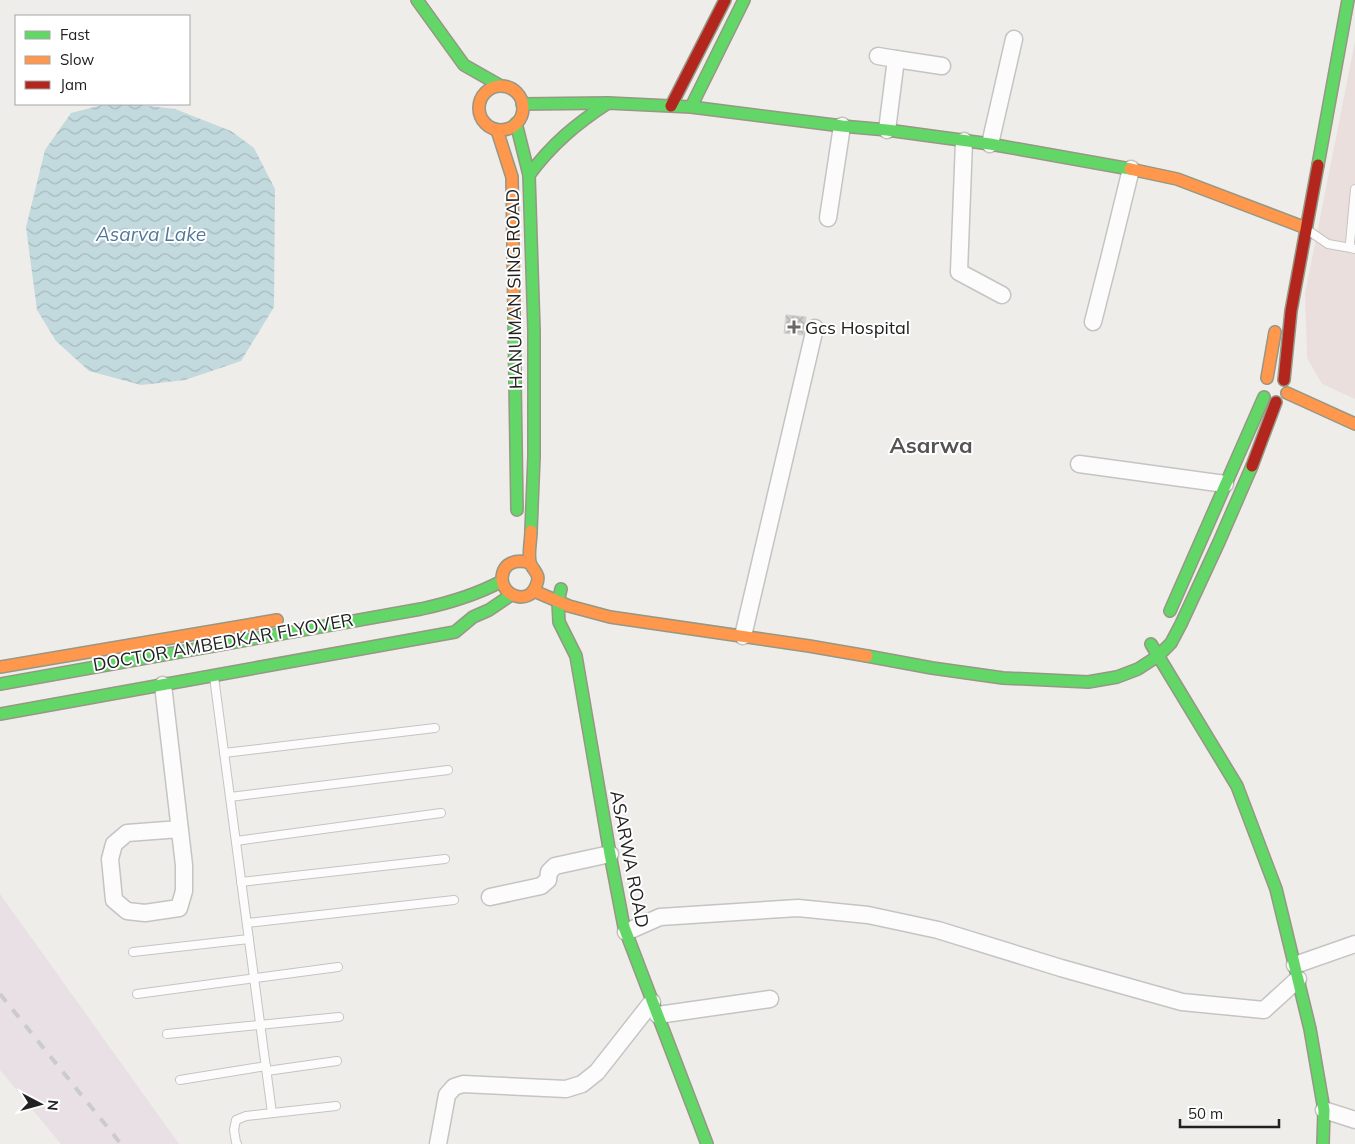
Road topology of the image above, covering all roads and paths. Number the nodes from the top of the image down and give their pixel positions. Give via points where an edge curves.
1 (417, 0) edge
2 (725, 0) edge
3 (744, 0) edge
4 (1348, 0) edge
5 (1014, 39) dead end
6 (878, 56) dead end
7 (896, 59) junction
8 (464, 65) junction
9 (942, 66) dead end
10 (501, 86) junction
11 (480, 103) junction
12 (608, 103) junction
13 (522, 104) junction
14 (671, 106) junction
15 (691, 107) junction
16 (516, 123) junction
17 (842, 126) junction
18 (497, 130) junction
19 (887, 130) junction
20 (964, 141) junction
21 (990, 144) junction
22 (1131, 169) junction
23 (529, 175) junction
24 (1355, 189) edge
25 (828, 218) dead end
26 (1293, 218) junction
27 (1306, 228) junction
28 (1290, 235) dead end
29 (1353, 249) edge
30 (1002, 295) dead end
31 (1276, 321) dead end
32 (1093, 322) dead end
33 (815, 328) dead end
34 (534, 371) junction
35 (516, 372) junction
36 (1267, 378) junction
37 (1284, 380) junction
38 (1286, 393) junction
39 (1264, 397) junction
40 (1276, 402) junction
41 (1355, 424) edge
42 (1079, 464) dead end
43 (1225, 484) junction
44 (516, 522) dead end
45 (530, 563) junction
46 (502, 581) junction
47 (534, 591) junction
48 (557, 591) junction
49 (438, 593) dead end
50 (511, 595) junction
51 (468, 597) junction
52 (473, 616) junction
53 (291, 618) dead end
54 (453, 621) dead end
55 (1164, 624) dead end
56 (745, 625) junction
57 (1140, 653) dead end
58 (1158, 656) junction
59 (986, 662) dead end
60 (0, 667) edge
61 (985, 675) junction
62 (214, 676) junction
63 (0, 684) edge
64 (163, 685) junction
65 (0, 714) edge
66 (435, 728) dead end
67 (224, 753) junction
68 (448, 770) dead end
69 (230, 797) junction
70 (441, 813) dead end
71 (180, 829) junction
72 (236, 841) junction
73 (610, 854) junction
74 (445, 859) dead end
75 (242, 882) junction
76 (490, 897) dead end
77 (454, 900) dead end
78 (247, 923) junction
79 (626, 932) junction
80 (249, 939) junction
81 (1355, 944) edge
82 (133, 952) dead end
83 (338, 967) dead end
84 (1296, 972) junction
85 (254, 978) junction
86 (137, 994) dead end
87 (770, 999) dead end
88 (655, 1009) junction
89 (339, 1017) dead end
90 (260, 1025) junction
91 (167, 1034) dead end
92 (337, 1062) dead end
93 (266, 1069) junction
94 (180, 1080) dead end
95 (336, 1106) dead end
96 (1324, 1110) junction
97 (272, 1113) junction
98 (1355, 1120) edge
99 (237, 1144) edge
100 (438, 1144) edge
101 (707, 1144) edge
102 (1323, 1144) edge

1 - 8 street
2 - 14 street
3 - 15 street
4 - 27 street
5 - 21 street
6 - 7 street
7 - 9 street
7 - 19 street
8 - 10 street
8 - 11 street
10 - 11 street via 488,91
10 - 13 street via 515,92
11 - 18 street via 481,118
12 - 13 street
12 - 14 street
12 - 23 street via 564,135
13 - 16 street
14 - 15 street
15 - 17 street
16 - 18 street
16 - 23 street, HANUMAN SING ROAD
17 - 19 street
17 - 25 street
18 - 35 street via 512,177
19 - 20 street
20 - 21 street
20 - 30 street via 959,272
21 - 22 street
22 - 26 street via 1177,179
22 - 32 street
23 - 34 street, HANUMAN SING ROAD
24 - 29 lane
26 - 27 street
26 - 28 street
27 - 29 lane via 1328,244
27 - 37 street via 1291,311
31 - 36 street
33 - 56 street
34 - 35 street
34 - 45 street, HANUMAN SING ROAD
35 - 44 street
36 - 37 street via 1276,376
36 - 39 street via 1261,389
37 - 38 street
38 - 40 street
38 - 41 street
39 - 40 street
39 - 43 street
40 - 58 street via 1181,624
42 - 43 street
43 - 55 street
45 - 46 street via 516,556 503,572
45 - 48 street
46 - 50 street
46 - 51 street, DOCTOR AMBEDKAR FLYOVER
47 - 48 street
47 - 48 street via 538,584
47 - 50 street via 524,597
48 - 56 street via 610,617
48 - 73 street, ASARWA ROAD via 570,621 565,631 576,656
49 - 51 street
50 - 52 street
51 - 63 street, DOCTOR AMBEDKAR FLYOVER via 391,616
52 - 54 street
52 - 62 street via 455,632
53 - 60 street
56 - 61 street via 810,646
57 - 58 street via 1154,639
58 - 61 street via 1117,678 1088,682
58 - 84 street via 1237,786 1276,889
59 - 61 street
62 - 64 street
62 - 67 lane
64 - 65 street
64 - 71 street
66 - 67 lane
67 - 69 lane
68 - 69 lane
69 - 72 lane
70 - 72 lane
71 - 71 street via 184,891 179,908 145,913 127,911 114,900 110,859 114,844 127,833
72 - 75 lane
73 - 76 street via 555,866 542,886
73 - 79 street, ASARWA ROAD
74 - 75 lane
75 - 78 lane
77 - 78 lane
78 - 80 lane
79 - 84 street via 660,917 798,908 868,915 938,930 1182,1002 1264,1010
79 - 88 street, ASARWA ROAD
80 - 82 lane
80 - 85 lane
81 - 84 street
83 - 85 lane
84 - 96 street
85 - 86 lane
85 - 90 lane
87 - 88 street
88 - 100 street via 582,1084 566,1090 463,1084 454,1087 447,1095
88 - 101 street, ASARWA ROAD
89 - 90 lane
90 - 91 lane
90 - 93 lane
92 - 93 lane
93 - 94 lane
93 - 97 lane
95 - 97 lane
96 - 98 street
96 - 102 street
97 - 99 lane via 236,1120

